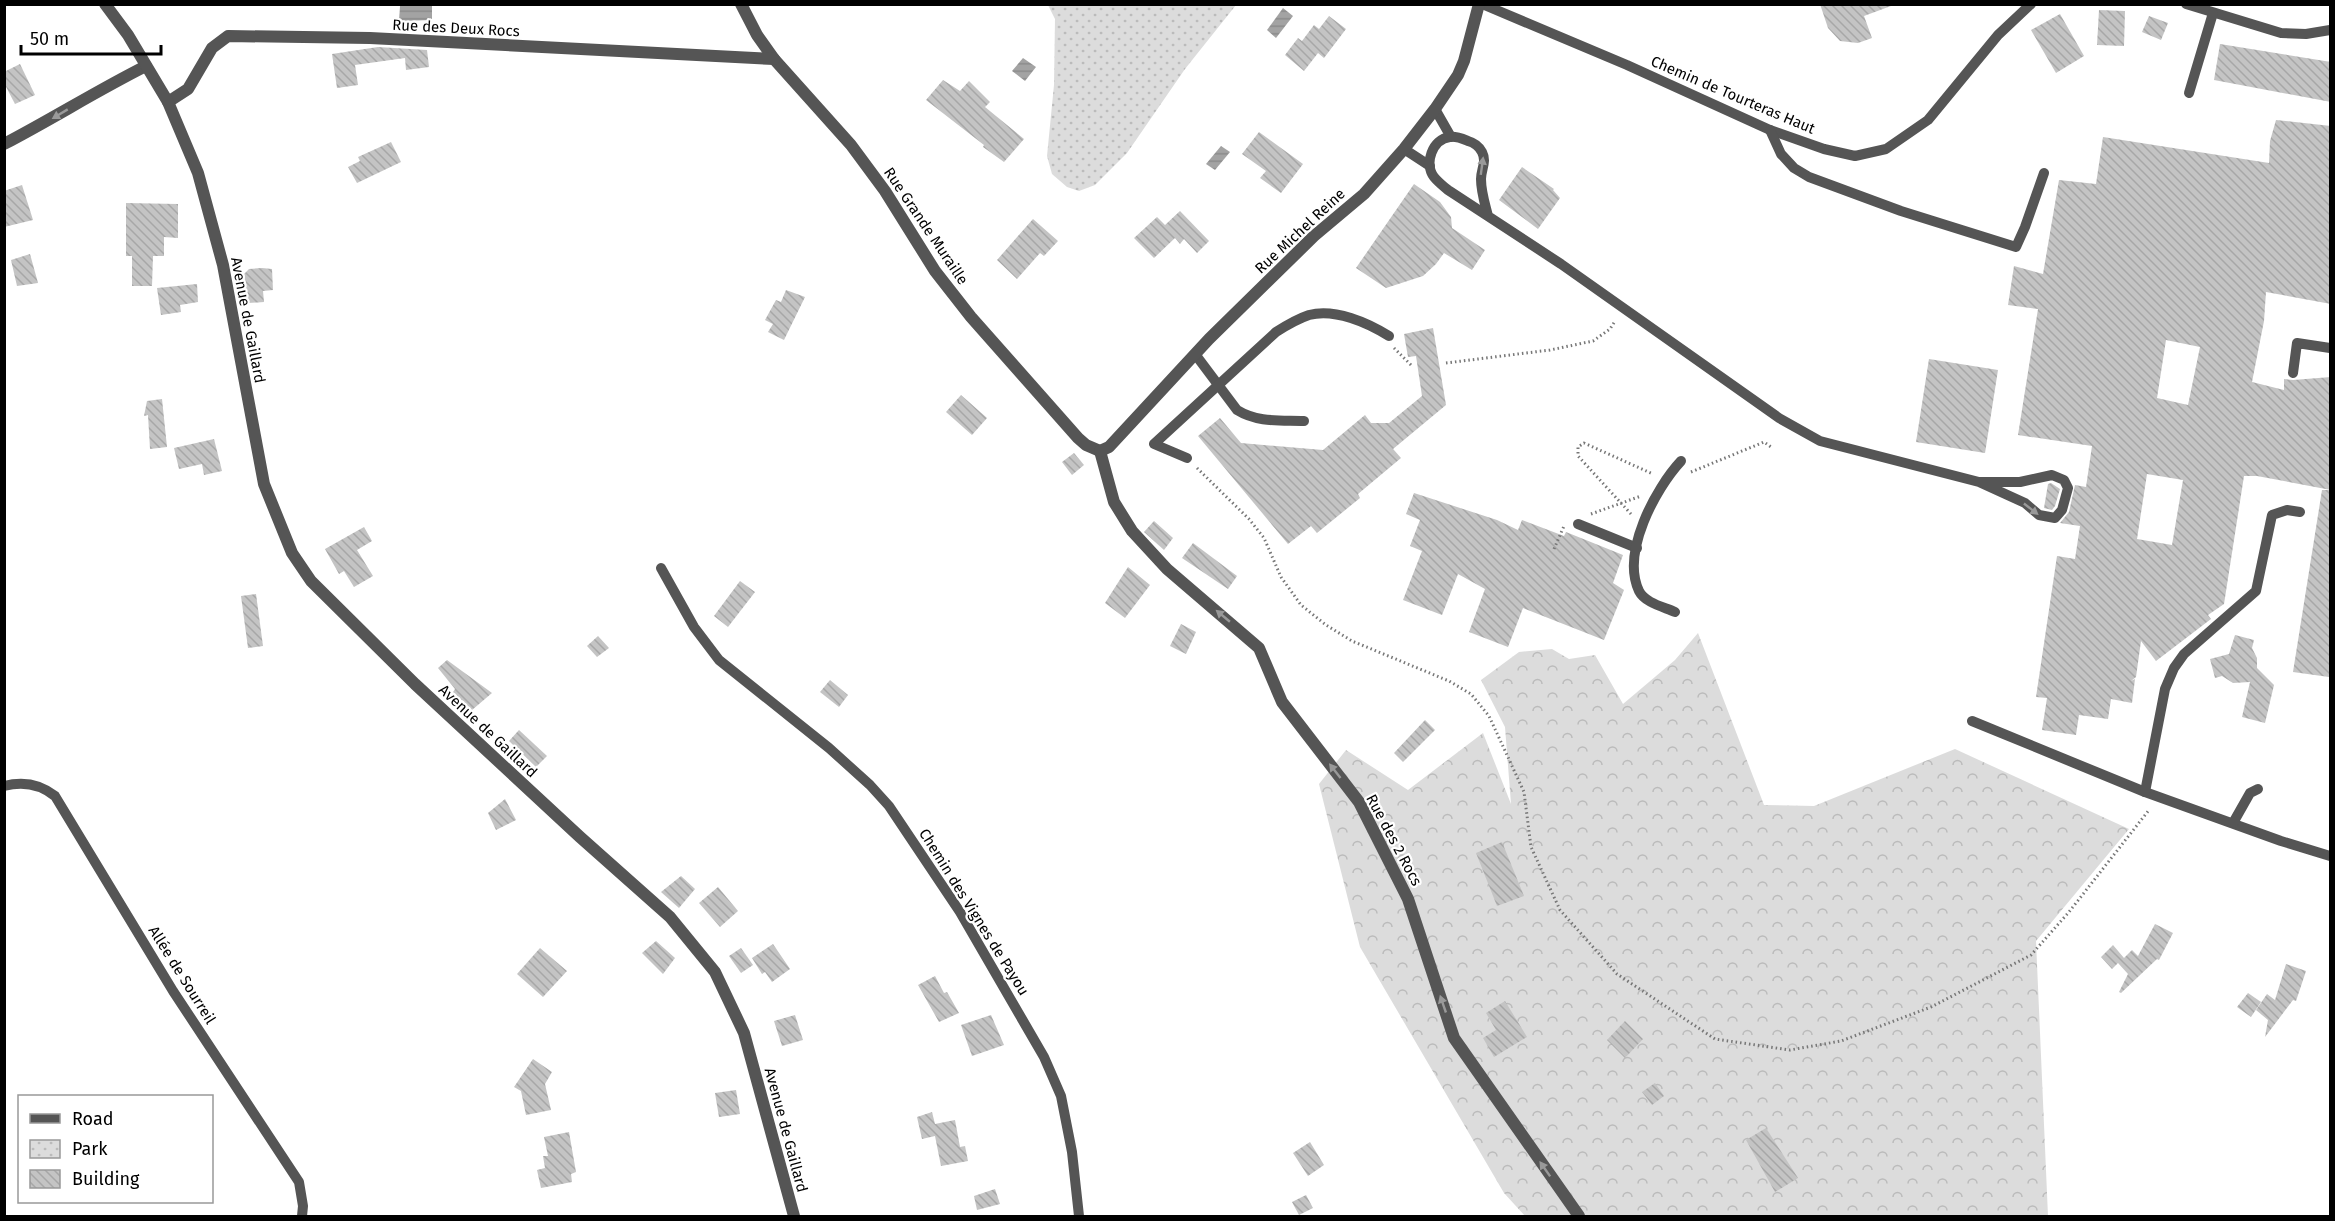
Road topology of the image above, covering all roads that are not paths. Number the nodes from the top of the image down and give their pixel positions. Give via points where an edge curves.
1 (741, 4) edge
2 (1480, 4) edge
3 (2031, 4) edge
4 (2186, 4) edge
5 (108, 6) edge
6 (2213, 13) junction
7 (2331, 30) edge
8 (774, 59) junction
9 (146, 66) junction
10 (2189, 93) dead end
11 (168, 102) junction
12 (1435, 109) junction
13 (1770, 130) junction
14 (1451, 137) junction
15 (4, 144) edge
16 (1404, 149) junction
17 (1430, 166) junction
18 (2044, 173) dead end
19 (1488, 216) junction
20 (1389, 336) road end
21 (2331, 348) edge
22 (1195, 354) junction
23 (2293, 374) dead end
24 (1219, 386) junction
25 (1305, 420) dead end
26 (1100, 451) junction
27 (1186, 458) road end
28 (1681, 461) dead end
29 (1979, 482) junction
30 (2300, 512) dead end
31 (1578, 524) dead end
32 (1637, 548) junction
33 (661, 568) dead end
34 (1675, 612) dead end
35 (1972, 721) dead end
36 (4, 786) edge
37 (2258, 789) dead end
38 (2145, 792) junction
39 (2233, 824) junction
40 (2331, 856) edge
41 (302, 1216) edge
42 (794, 1216) edge
43 (1079, 1216) edge
44 (1579, 1216) edge

1 - 8 street, Rue Grande Muraille
2 - 12 street, Rue Michel Reine via 1464,61
2 - 13 lane, Chemin de Tourteras Haut
3 - 13 lane, Chemin de Tourteras Haut via 1998,35 1928,120 1886,149 1855,156
4 - 6 lane
5 - 9 street, Avenue de Gaillard
6 - 7 lane via 2281,33
6 - 10 lane
8 - 11 street, Rue des Deux Rocs via 370,38 228,36 212,48 188,89
8 - 26 street, Rue Grande Muraille via 851,145 970,317 1078,438
9 - 11 street, Avenue de Gaillard
9 -> 15 street
11 - 42 street, Avenue de Gaillard via 198,173 217,239 264,484 292,553 311,581 415,684 670,917 715,972 744,1034
12 - 14 lane
12 - 16 street, Rue Michel Reine
13 - 18 lane via 1781,154 1809,177 1901,211 2016,246
14 - 17 lane via 1434,148
19 -> 14 lane via 1482,193 1484,157 1480,148
16 - 17 lane
16 - 22 street, Rue Michel Reine via 1364,194 1314,236
17 - 19 lane via 1437,180
19 - 29 lane via 1810,437
20 - 24 lane via 1346,317 1312,314 1276,332
21 - 23 lane via 2297,343
22 - 24 lane
22 - 26 street, Rue Michel Reine via 1109,447
24 - 25 lane via 1245,415
24 - 27 lane via 1154,444
44 -> 26 street, Rue des 2 Rocs via 1454,1038 1408,899 1359,802 1282,702 1258,648 1167,570 1132,531 1114,502
28 - 32 lane via 1654,499
29 -> 29 lane via 2025,503 2046,518 2059,514 2068,488 2064,480 2052,475 2019,482
30 - 38 lane via 2287,510 2272,515 2256,591 2184,654 2174,668 2165,689
31 - 32 lane
32 - 34 lane via 1635,573 1639,592 1647,600
33 - 43 lane, Chemin des Vignes de Payou via 694,627 719,660 870,785 943,885 1044,1057 1061,1096
35 - 38 lane
36 - 41 lane, Allée de Sourreil via 34,785 55,796 173,991 299,1182
37 - 39 lane via 2250,793
38 - 39 lane
39 - 40 lane

